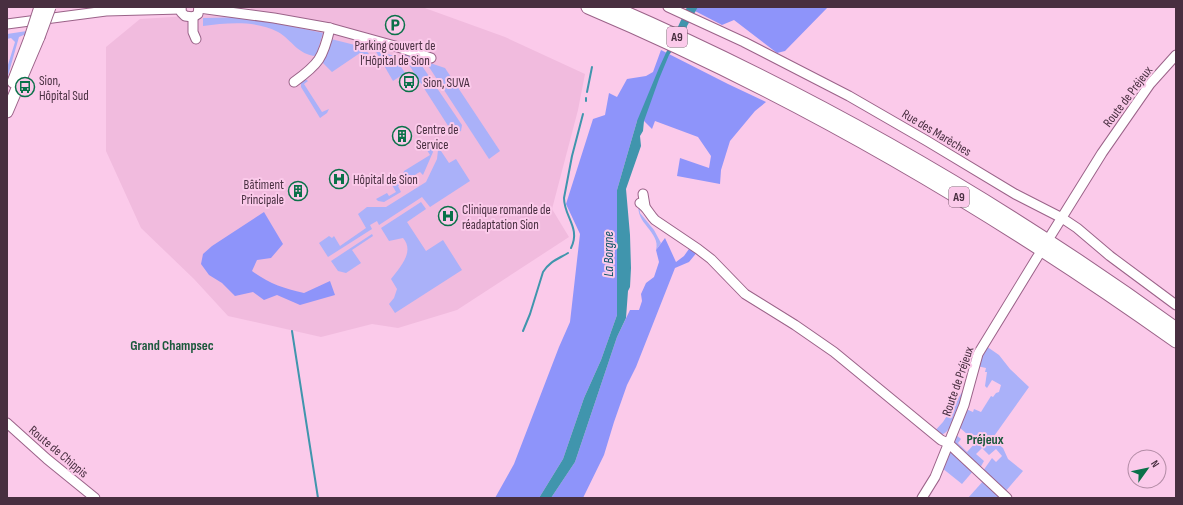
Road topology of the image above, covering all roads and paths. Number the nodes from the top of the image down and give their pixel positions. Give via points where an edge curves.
1 (588, 7) edge
2 (668, 7) edge
3 (42, 8) edge
4 (181, 8) edge
5 (199, 8) edge
6 (616, 12) edge
7 (193, 17) junction
8 (7, 24) edge
9 (330, 28) junction
10 (35, 37) junction
11 (196, 38) dead end
12 (1176, 55) edge
13 (431, 58) dead end
14 (732, 68) junction
15 (294, 82) dead end
16 (7, 97) edge
17 (7, 112) edge
18 (643, 194) dead end
19 (1062, 218) junction
20 (1051, 235) dead end
21 (1038, 256) dead end
22 (1176, 305) edge
23 (1176, 330) edge
24 (1176, 341) edge
25 (7, 423) edge
26 (948, 443) junction
27 (95, 498) edge
28 (922, 498) edge
29 (1007, 498) edge

1 - 6 highway, A9
2 - 19 street, Rue des Marèches via 744,42 855,100 1015,194
3 - 10 main road, bridge
4 - 7 street via 185,16
4 - 8 street via 106,11
5 - 7 street via 198,14
5 - 9 street
6 - 14 highway, A9
7 - 11 street via 193,32
9 - 13 street
9 - 15 street via 324,49 312,70
10 - 16 main road
10 - 17 main road
12 - 19 street, Route de Préjeux via 1150,84 1102,153
14 - 23 highway, A9 via 849,123 964,189 1080,263
14 - 24 highway, A9 via 954,194 1073,270
18 - 26 street via 642,205 655,220 711,259 745,294 834,352 912,417
19 - 20 street, Route de Préjeux
19 - 22 street, Rue des Marèches
21 - 26 street, Route de Préjeux via 978,354 964,406
25 - 27 street, Route de Chippis via 47,460
26 - 28 street, Route de Préjeux via 935,477
26 - 29 street

